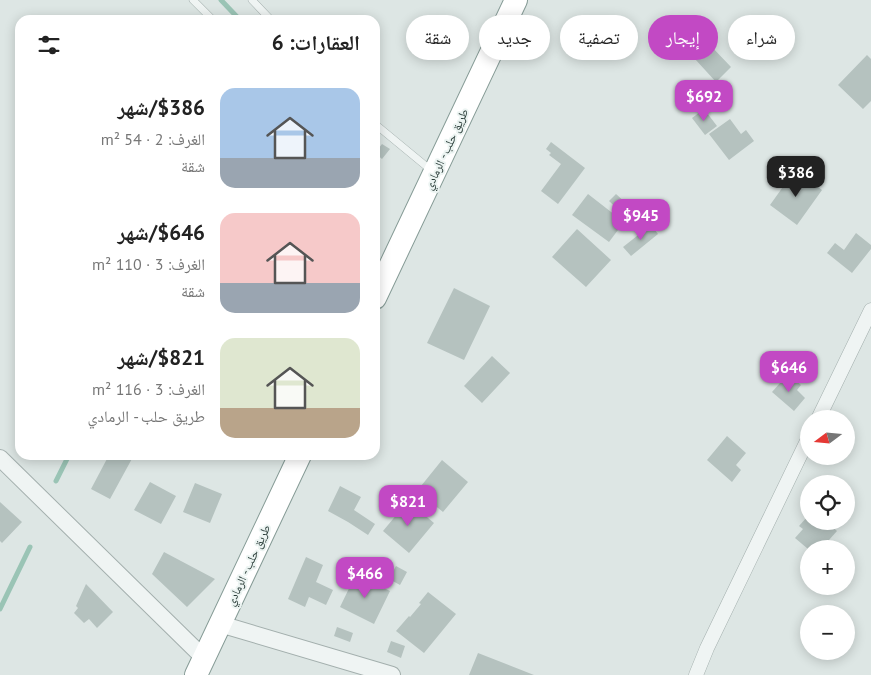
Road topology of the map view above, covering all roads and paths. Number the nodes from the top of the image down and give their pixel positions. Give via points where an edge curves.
1 (193, 0) edge
2 (252, 0) edge
3 (516, 0) edge
4 (208, 15) edge
5 (266, 15) edge
6 (380, 128) edge
7 (434, 172) junction
8 (380, 287) edge
9 (871, 310) edge
10 (822, 410) edge
11 (800, 456) edge
12 (0, 458) edge
13 (298, 460) edge
14 (220, 624) junction
15 (200, 667) edge
16 (392, 675) edge
17 (696, 675) edge

1 - 4 lane
2 - 5 lane
3 - 7 highway, طريق حلب - الرمادي
6 - 7 lane
7 - 8 highway, طريق حلب - الرمادي
9 - 10 street
11 - 17 street
12 - 15 street
13 - 14 highway, طريق حلب - الرمادي
14 - 15 highway, طريق حلب - الرمادي
14 - 16 street

